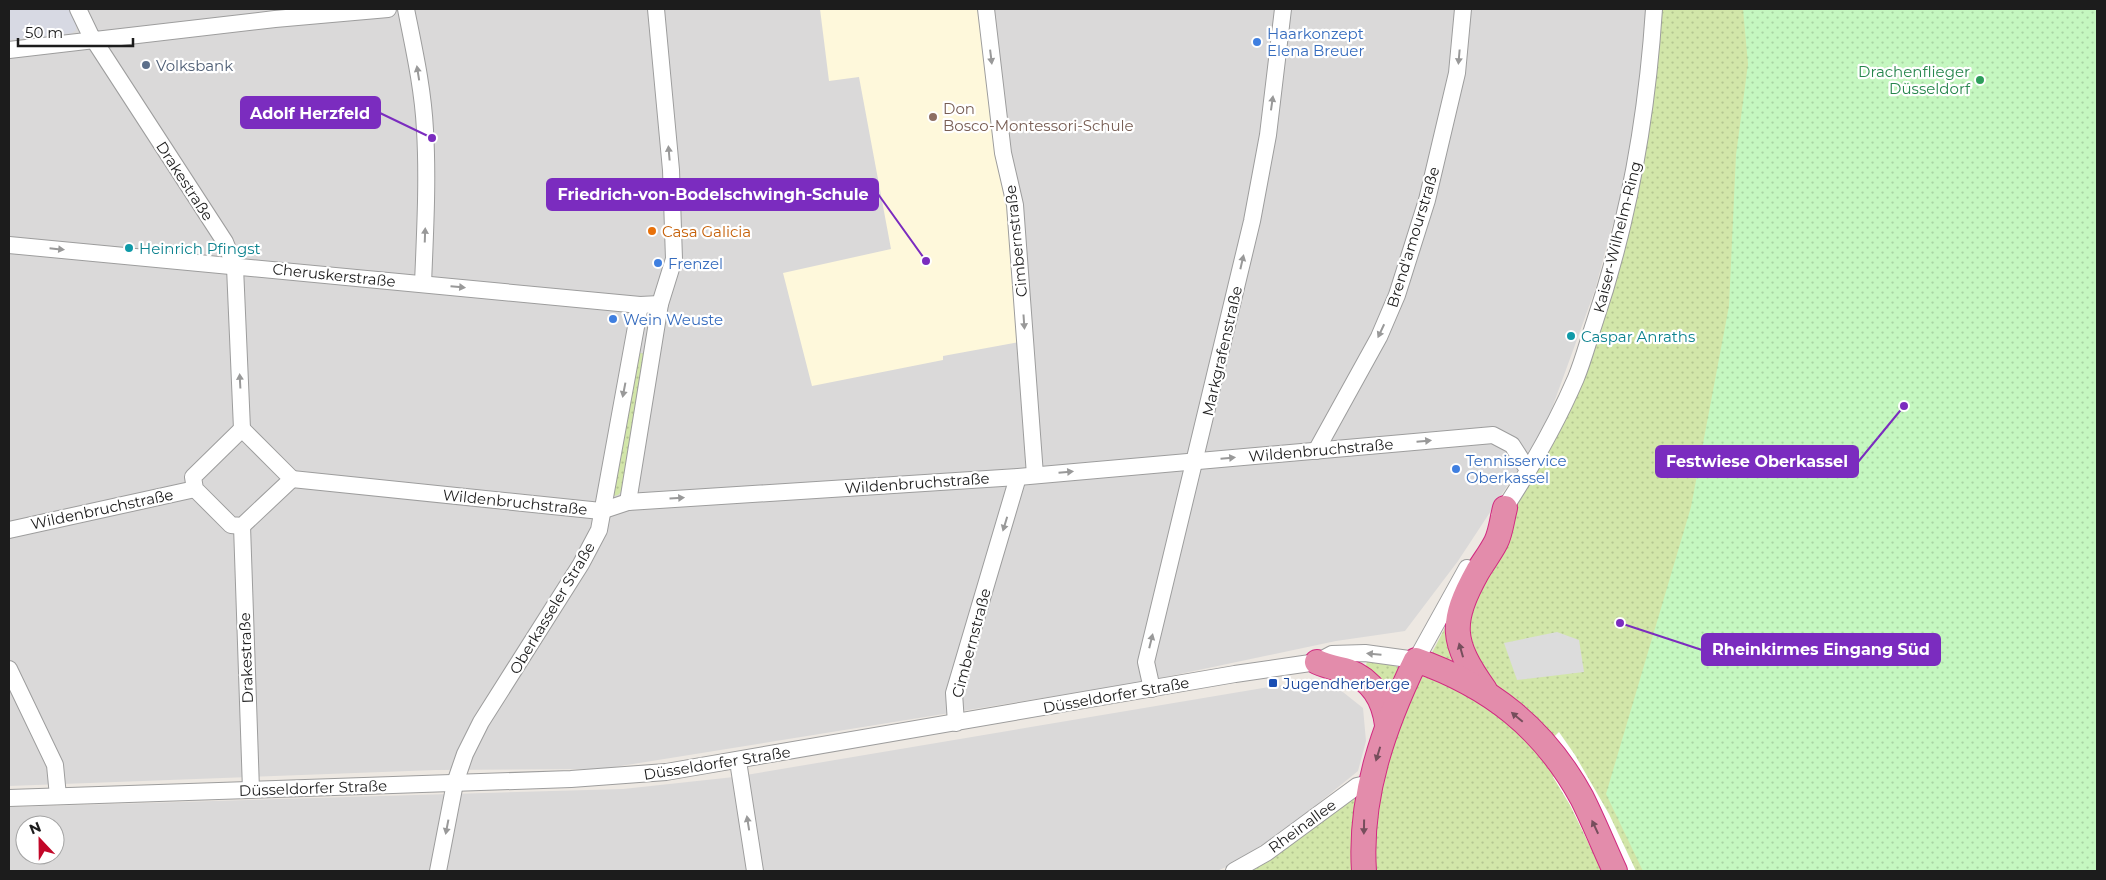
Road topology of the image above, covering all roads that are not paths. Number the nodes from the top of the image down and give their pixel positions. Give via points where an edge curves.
1 (78, 9) edge
2 (388, 9) edge
3 (406, 9) edge
4 (656, 9) edge
5 (986, 9) edge
6 (1283, 9) edge
7 (1463, 9) edge
8 (1654, 9) edge
9 (272, 14) edge
10 (95, 41) junction
11 (9, 50) edge
12 (9, 245) edge
13 (235, 267) junction
14 (424, 284) junction
15 (660, 304) junction
16 (640, 305) junction
17 (242, 429) junction
18 (1316, 450) junction
19 (1196, 461) junction
20 (1528, 470) junction
21 (1027, 476) junction
22 (292, 479) junction
23 (195, 489) junction
24 (628, 502) junction
25 (1505, 508) junction
26 (601, 511) junction
27 (242, 526) junction
28 (9, 530) edge
29 (1416, 660) junction
30 (1317, 662) junction
31 (9, 669) edge
32 (1152, 689) junction
33 (1486, 692) junction
34 (956, 723) junction
35 (1387, 725) junction
36 (738, 761) junction
37 (455, 783) junction
38 (1370, 783) junction
39 (251, 790) junction
40 (58, 796) junction
41 (9, 798) edge
42 (438, 871) edge
43 (755, 871) edge
44 (1234, 871) edge
45 (1364, 871) edge
46 (1615, 871) edge

1 - 10 street, Drakestraße
2 - 9 street
14 -> 3 street via 425,129 419,74
15 -> 4 street via 674,259 671,170
5 -> 21 street, Cimbernstraße via 1003,153 1015,205
19 -> 6 street, Markgrafenstraße via 1252,221 1268,135
7 -> 18 street, Brend'amourstraße via 1457,73 1427,200 1398,295
8 - 20 street, Kaiser-Wilhelm-Ring via 1650,77 1639,148 1605,294 1577,377
9 - 10 street
10 - 11 street
10 - 13 street, Drakestraße via 225,242
12 -> 13 street, Cheruskerstraße
13 - 14 street, Cheruskerstraße
17 -> 13 street, Drakestraße
14 -> 16 street, Cheruskerstraße
15 - 16 street, Cheruskerstraße
15 - 24 street
16 -> 26 street, Oberkasseler Straße
17 - 22 street
17 - 23 street via 192,477
19 -> 18 street, Wildenbruchstraße
18 -> 20 street, Wildenbruchstraße via 1493,435 1512,445
21 -> 19 street, Wildenbruchstraße
32 -> 19 street, Markgrafenstraße via 1146,662
20 - 25 street, Kaiser-Wilhelm-Ring
24 -> 21 street, Wildenbruchstraße
21 -> 34 street, Cimbernstraße via 954,693
22 - 26 street, Wildenbruchstraße
22 - 27 street
23 - 27 street via 231,525
23 - 28 street, Wildenbruchstraße
24 - 26 street, Wildenbruchstraße
25 - 29 street, Kaiser-Wilhelm-Ring via 1468,566
33 -> 25 highway via 1462,656 1457,633 1458,616 1463,599 1497,540
26 - 37 street, Oberkasseler Straße via 599,530 582,564 482,722 465,754
27 - 39 street, Drakestraße
29 -> 30 street, Düsseldorfer Straße via 1365,653 1332,654
29 - 33 highway
29 - 35 highway
30 - 32 street, Düsseldorfer Straße
30 - 35 highway via 1348,672 1371,685 1383,705
31 - 40 street via 55,765
32 - 34 street, Düsseldorfer Straße
46 -> 33 highway via 1582,798 1546,744 1520,718
34 - 36 street, Düsseldorfer Straße
35 -> 38 highway
36 - 37 street, Düsseldorfer Straße via 624,776
43 -> 36 street
37 - 39 street, Düsseldorfer Straße
37 -> 42 street, Oberkasseler Straße
38 - 44 street, Rheinallee via 1357,786 1266,853
38 -> 45 highway via 1365,818
39 - 40 street, Düsseldorfer Straße
40 - 41 street, Düsseldorfer Straße

